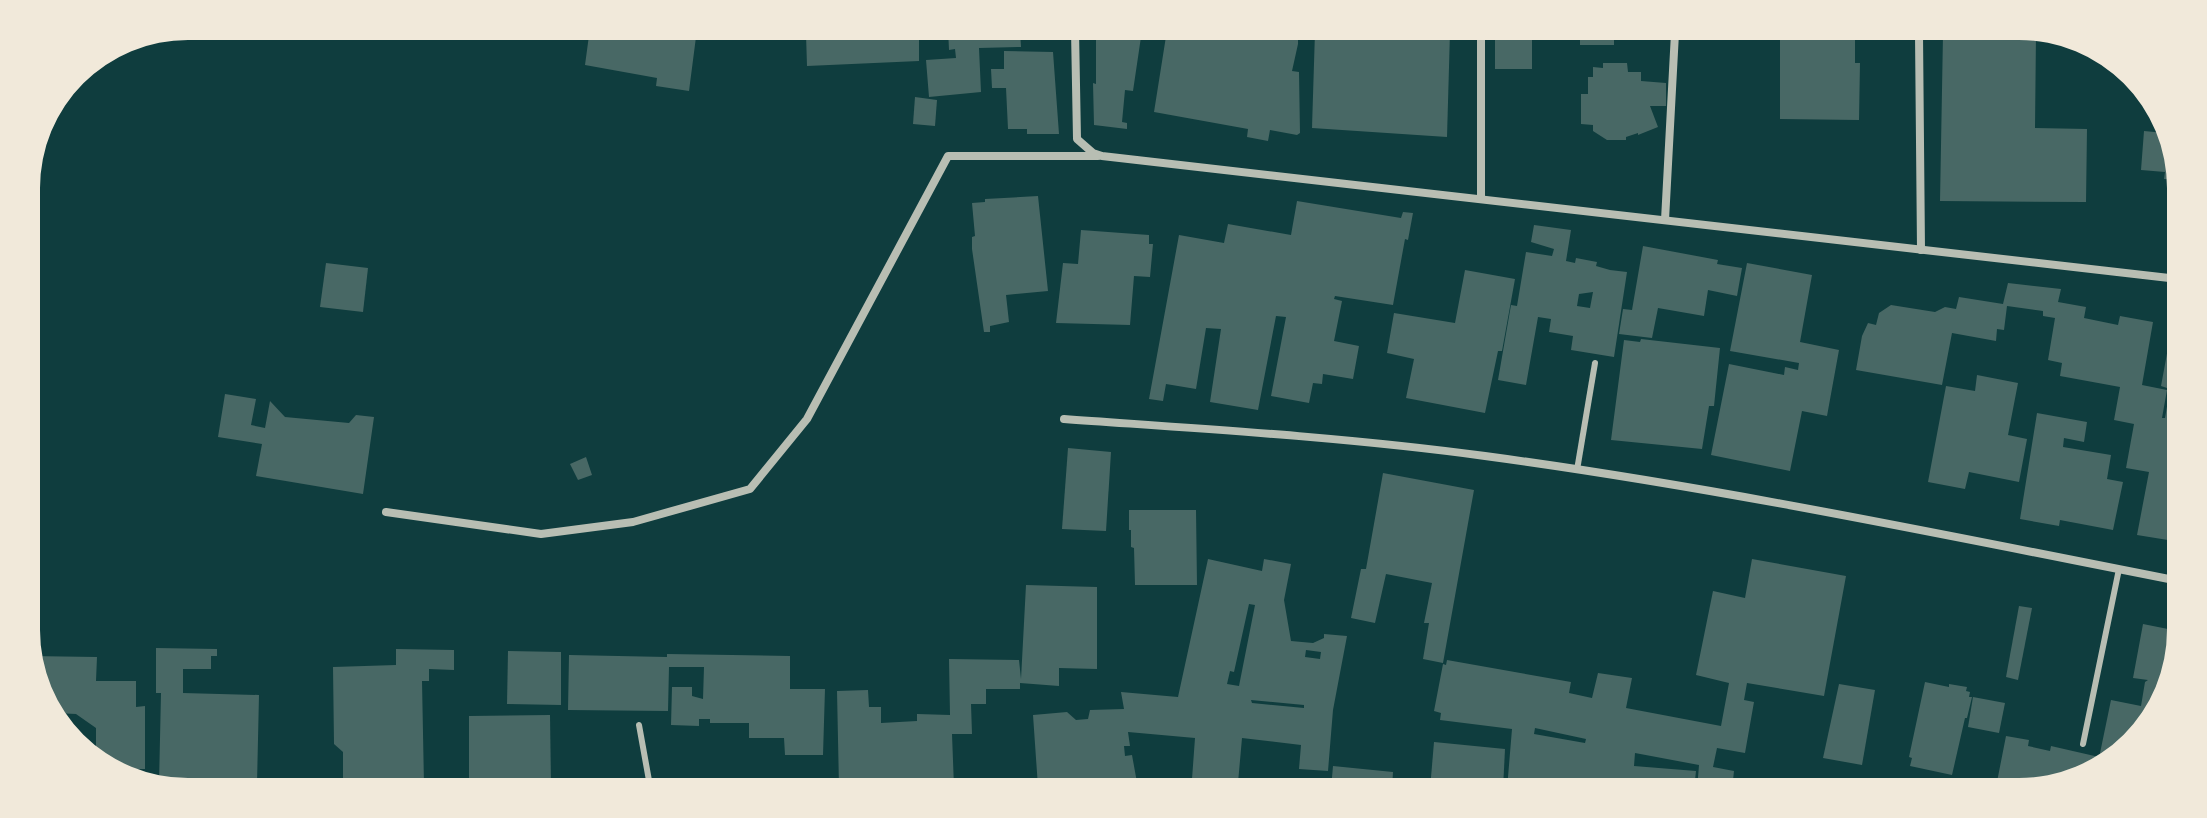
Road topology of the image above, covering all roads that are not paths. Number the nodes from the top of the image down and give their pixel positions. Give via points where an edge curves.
1 (1075, 40) edge
2 (1481, 40) edge
3 (1675, 40) edge
4 (1919, 40) edge
5 (1102, 156) junction
6 (1481, 198) junction
7 (1665, 220) junction
8 (1921, 250) junction
9 (2167, 278) edge
10 (1595, 363) dead end
11 (1064, 419) dead end
12 (1577, 470) junction
13 (386, 512) dead end
14 (2119, 569) junction
15 (2167, 579) edge
16 (639, 725) dead end
17 (2083, 744) dead end
18 (649, 778) edge

1 - 5 street via 1076,133 1083,146
2 - 6 street
3 - 7 street
4 - 8 street
5 - 6 street
5 - 13 street via 948,156 807,419 750,489 633,522 541,534
6 - 7 street
7 - 8 street
8 - 9 street
10 - 12 lane
11 - 12 street via 1279,434
12 - 14 street
14 - 15 street
14 - 17 lane
16 - 18 lane

